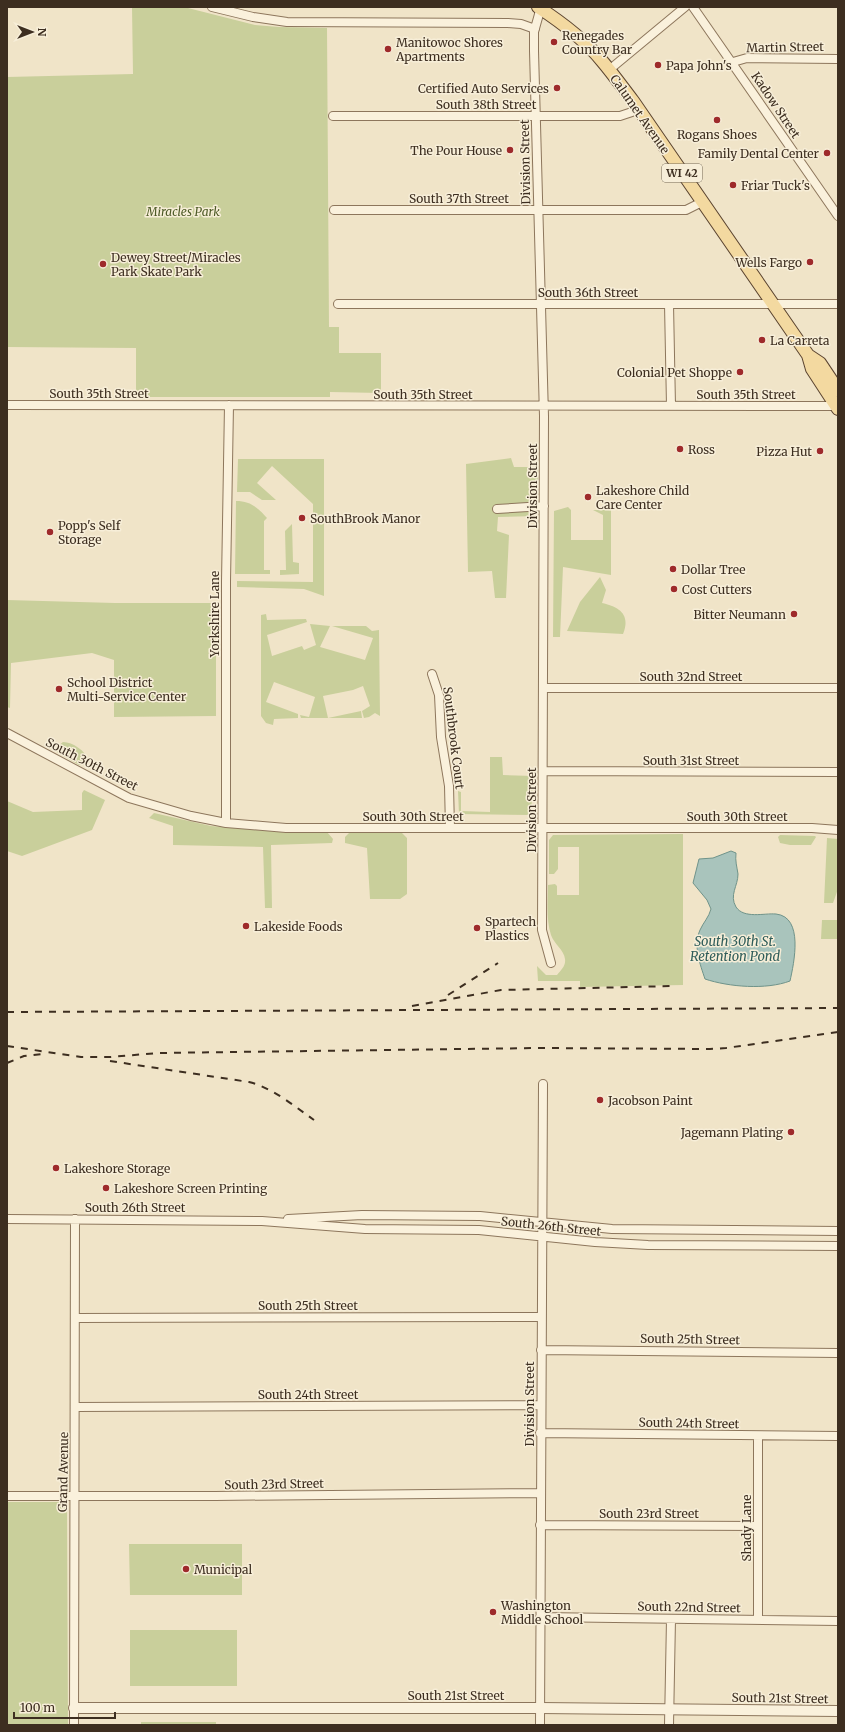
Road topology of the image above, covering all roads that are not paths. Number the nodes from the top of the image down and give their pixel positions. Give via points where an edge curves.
1 (212, 7) edge
2 (685, 7) edge
3 (693, 7) edge
4 (540, 8) edge
5 (534, 29) junction
6 (838, 59) edge
7 (733, 62) junction
8 (609, 70) junction
9 (638, 110) junction
10 (333, 116) dead end
11 (536, 116) junction
12 (702, 202) junction
13 (334, 210) dead end
14 (539, 210) junction
15 (838, 216) edge
16 (338, 304) dead end
17 (541, 304) junction
18 (669, 304) junction
19 (773, 304) junction
20 (838, 304) edge
21 (808, 355) junction
22 (838, 390) edge
23 (7, 404) edge
24 (229, 405) junction
25 (544, 406) junction
26 (671, 406) junction
27 (837, 407) edge
28 (544, 506) junction
29 (497, 509) dead end
30 (432, 674) dead end
31 (543, 688) junction
32 (838, 688) edge
33 (7, 733) edge
34 (544, 771) junction
35 (838, 772) edge
36 (226, 823) junction
37 (543, 827) junction
38 (450, 828) junction
39 (838, 830) edge
40 (551, 962) dead end
41 (543, 1084) dead end
42 (7, 1218) edge
43 (76, 1219) junction
44 (262, 1221) junction
45 (542, 1223) junction
46 (838, 1231) edge
47 (542, 1237) junction
48 (838, 1246) edge
49 (541, 1317) junction
50 (76, 1318) junction
51 (541, 1350) junction
52 (838, 1353) edge
53 (541, 1405) junction
54 (75, 1407) junction
55 (540, 1433) junction
56 (758, 1436) junction
57 (838, 1436) edge
58 (540, 1493) junction
59 (7, 1496) edge
60 (75, 1496) junction
61 (540, 1524) junction
62 (758, 1526) junction
63 (540, 1617) junction
64 (671, 1619) junction
65 (758, 1620) junction
66 (838, 1621) edge
67 (74, 1708) junction
68 (540, 1708) junction
69 (669, 1709) junction
70 (838, 1711) edge
71 (74, 1725) edge
72 (540, 1725) edge
73 (669, 1725) edge

1 - 5 street via 287,22 508,23
2 - 8 street
3 - 7 street, Kadow Street
4 - 5 street, Division Street
4 - 8 main road, Calumet Avenue / WI 42 via 575,34
5 - 11 street, Division Street
6 - 7 street, Martin Street via 747,58
7 - 15 street, Kadow Street
8 - 9 main road, Calumet Avenue / WI 42
9 - 11 street, South 38th Street via 620,116
9 - 12 main road, Calumet Avenue / WI 42
10 - 11 street, South 38th Street
11 - 14 street, Division Street
12 - 14 street, South 37th Street via 686,210
12 - 19 main road, Calumet Avenue / WI 42
13 - 14 street, South 37th Street
14 - 17 street, Division Street
16 - 17 street, South 36th Street
17 - 18 street, South 36th Street
17 - 25 street, Division Street
18 - 19 street, South 36th Street
18 - 26 street
19 - 20 street, South 36th Street
19 - 21 main road, Calumet Avenue / WI 42
21 - 22 main road, Calumet Avenue / WI 42 via 818,361
21 - 27 main road, Calumet Avenue / WI 42 via 812,369
23 - 24 street, South 35th Street
24 - 25 street, South 35th Street
24 - 36 street, Yorkshire Lane
25 - 26 street, South 35th Street
25 - 28 street, Division Street
26 - 27 street, South 35th Street
28 - 29 street
28 - 31 street, Division Street
30 - 38 street, Southbrook Court via 439,695 441,737 449,786
31 - 32 street, South 32nd Street
31 - 34 street, Division Street
33 - 36 street, South 30th Street via 129,798
34 - 35 street, South 31st Street
34 - 37 street, Division Street
36 - 38 street, South 30th Street via 286,828
37 - 38 street, South 30th Street
37 - 39 street, South 30th Street
37 - 40 street, Division Street via 542,930
41 - 45 street, Division Street
42 - 43 street, South 26th Street
43 - 44 street, South 26th Street
43 - 50 street, Grand Avenue
44 - 45 street, South 26th Street via 362,1215 480,1216
44 - 47 street, South 26th Street via 365,1229 479,1230
45 - 46 street, South 26th Street via 651,1231
45 - 47 street, Division Street
47 - 48 street, South 26th Street via 648,1245
47 - 49 street, Division Street
49 - 50 street, South 25th Street
49 - 51 street, Division Street
50 - 54 street, Grand Avenue
51 - 52 street, South 25th Street
51 - 53 street, Division Street
53 - 54 street, South 24th Street
53 - 55 street, Division Street
54 - 60 street, Grand Avenue
55 - 56 street, South 24th Street
55 - 58 street, Division Street
56 - 57 street, South 24th Street
56 - 62 street, Shady Lane
58 - 60 street, South 23rd Street
58 - 61 street, Division Street
59 - 60 street, South 23rd Street
60 - 67 street, Grand Avenue
61 - 62 street, South 23rd Street
61 - 63 street, Division Street
62 - 65 street, Shady Lane
63 - 64 street, South 22nd Street
63 - 68 street, Division Street
64 - 65 street, South 22nd Street
64 - 69 street
65 - 66 street, South 22nd Street
67 - 68 street, South 21st Street
67 - 71 street, Grand Avenue
68 - 69 street, South 21st Street
68 - 72 street, Division Street
69 - 70 street, South 21st Street
69 - 73 street

